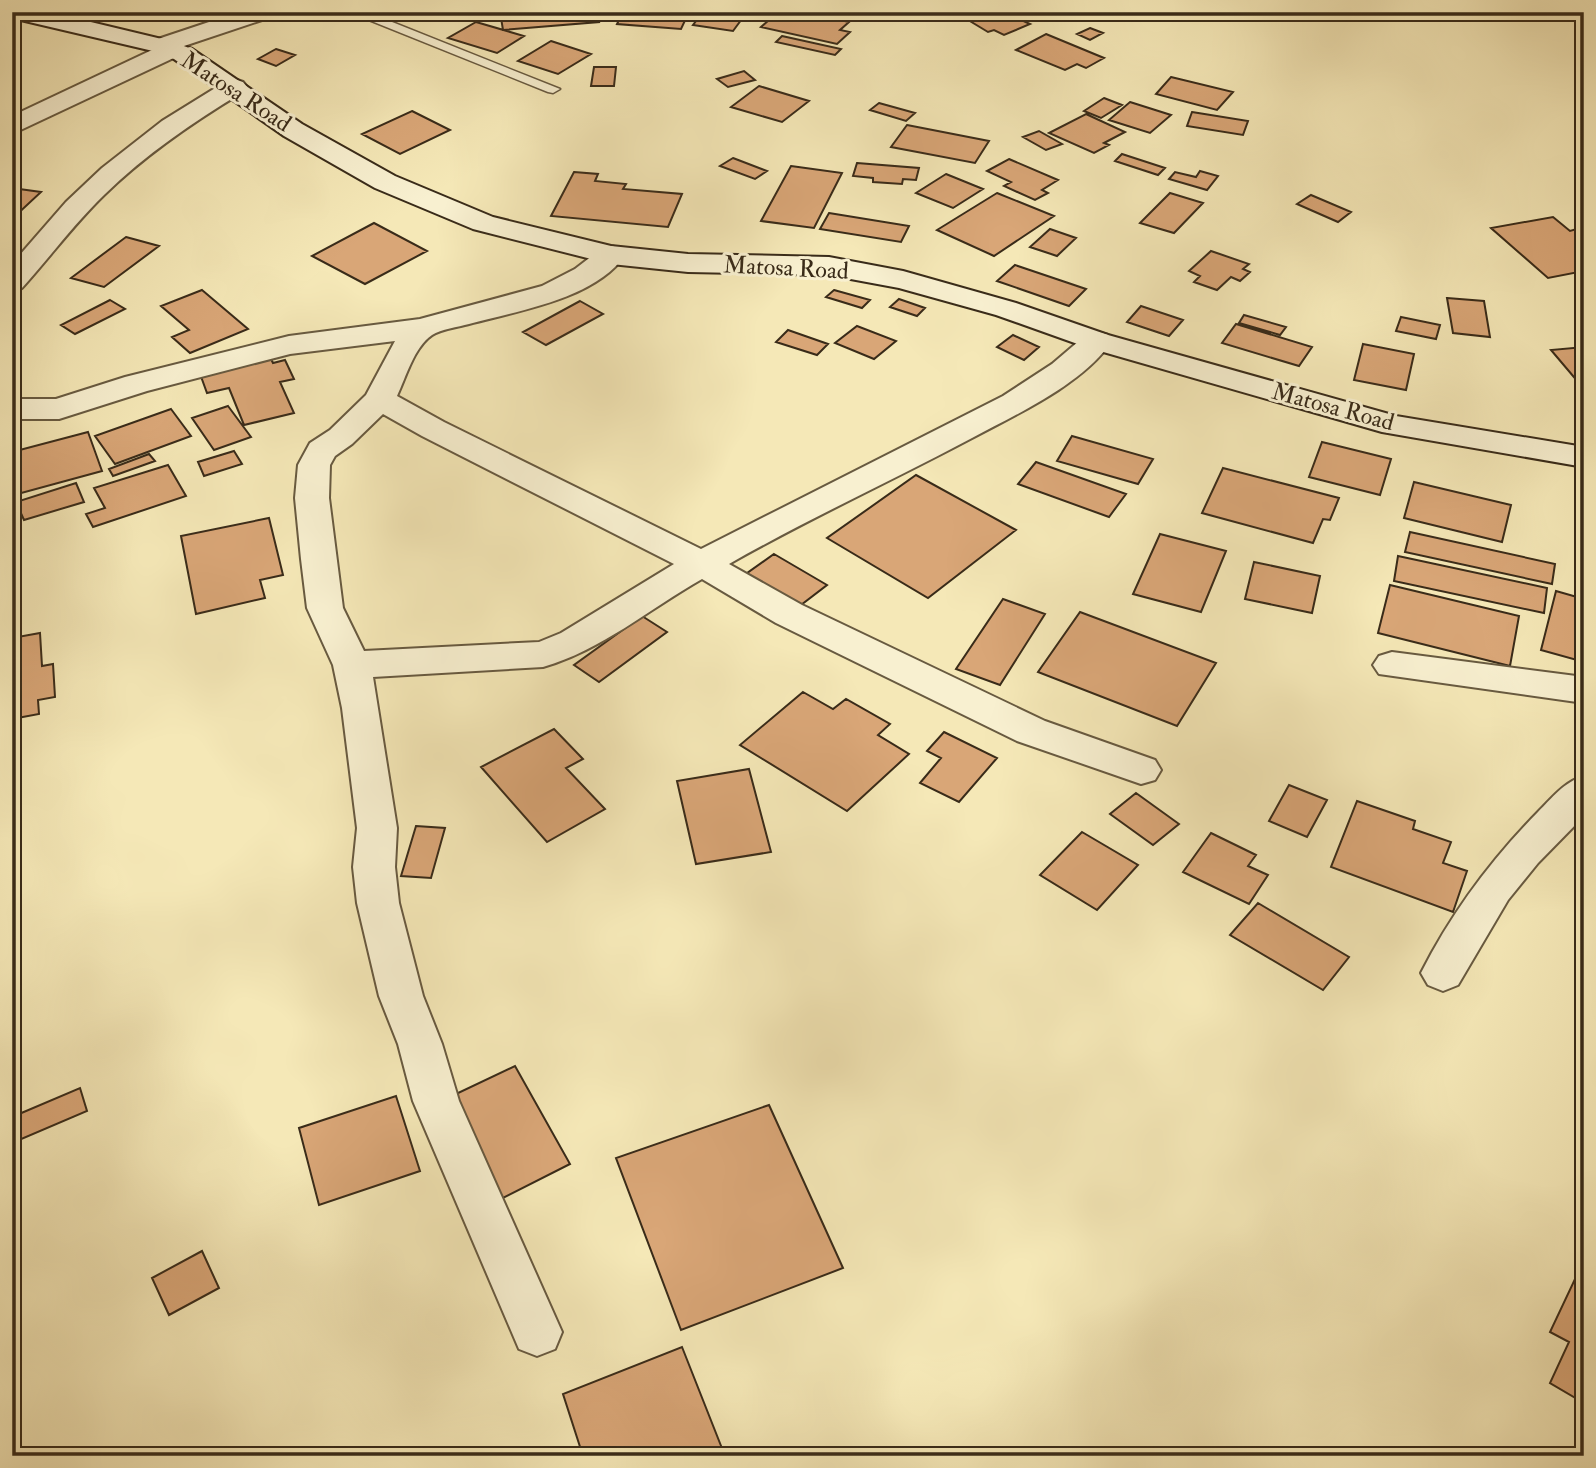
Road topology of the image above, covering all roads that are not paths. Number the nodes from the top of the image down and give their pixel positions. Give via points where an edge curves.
1 (18, 12) edge
2 (263, 12) edge
3 (355, 12) edge
4 (166, 48) junction
5 (234, 87) junction
6 (553, 89) dead end
7 (12, 126) edge
8 (611, 255) junction
9 (12, 282) edge
10 (422, 328) junction
11 (1097, 341) junction
12 (380, 399) junction
13 (12, 410) edge
14 (1584, 457) edge
15 (702, 564) junction
16 (352, 665) junction
17 (1392, 665) dead end
18 (1584, 690) edge
19 (1141, 770) dead end
20 (1584, 792) edge
21 (1443, 973) dead end
22 (537, 1332) dead end

1 - 4 street, Matosa Road
2 - 4 street
3 - 6 lane
4 - 5 street, Matosa Road
4 - 7 street
5 - 8 street, Matosa Road via 293,130 385,182 483,223
5 - 9 street via 108,177
8 - 10 street via 552,292
8 - 11 street, Matosa Road via 841,269 947,291
10 - 12 street via 403,350
10 - 13 street via 289,345 58,409
11 - 14 street, Matosa Road via 1394,425
11 - 15 street via 1014,403
12 - 15 street
12 - 16 street via 322,450 314,465 312,498 325,608
15 - 16 street via 574,642 543,654
15 - 19 street via 789,614 1031,731
16 - 22 street via 375,809 378,903 401,996 436,1101
17 - 18 street
20 - 21 street via 1493,889

